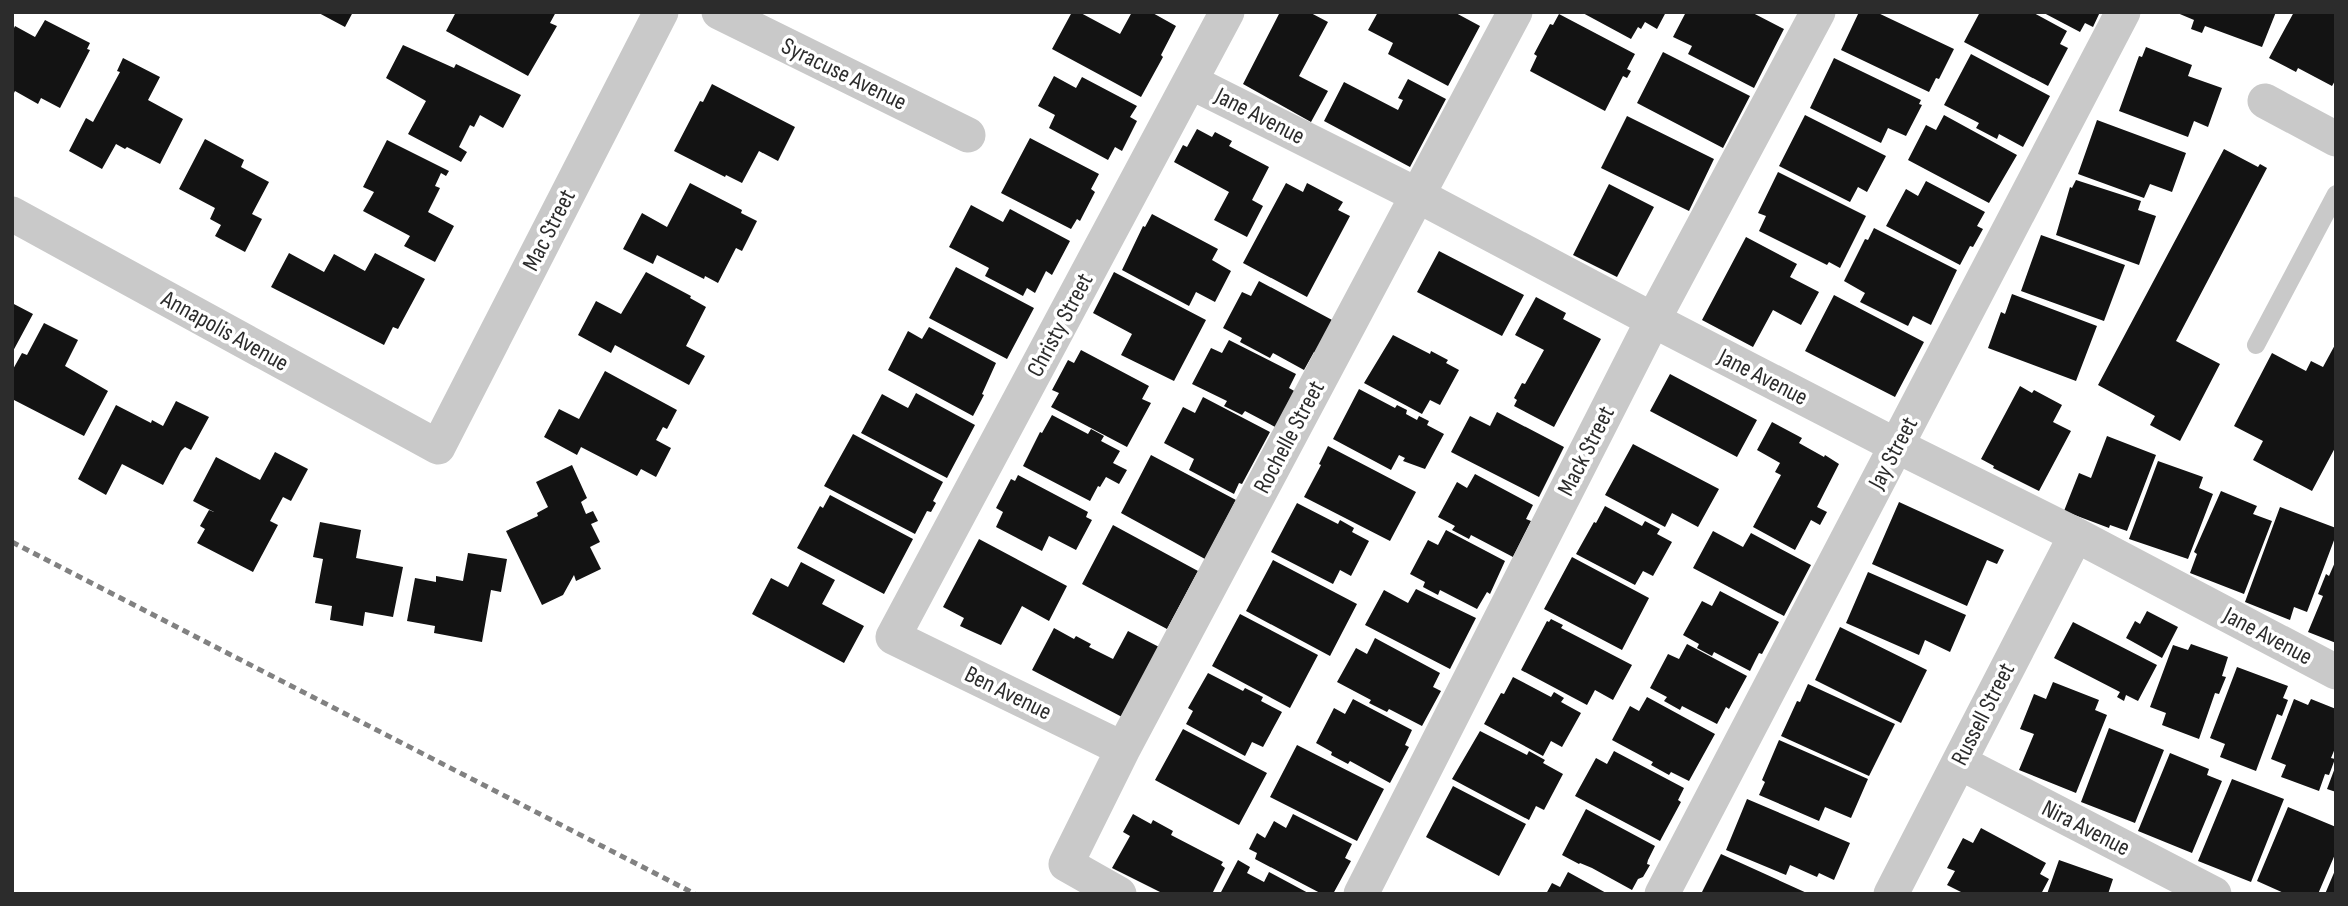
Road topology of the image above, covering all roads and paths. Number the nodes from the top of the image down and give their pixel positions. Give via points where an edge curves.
1 (661, 12) edge
2 (719, 12) edge
3 (1227, 12) edge
4 (1515, 12) edge
5 (1818, 12) edge
6 (2123, 12) edge
7 (1191, 82) junction
8 (2265, 101) dead end
9 (968, 135) dead end
10 (2336, 138) edge
11 (2336, 194) edge
12 (1417, 195) junction
13 (12, 214) edge
14 (1653, 320) junction
15 (2256, 345) dead end
16 (1897, 446) junction
17 (438, 447) joint
18 (2076, 535) junction
19 (893, 637) joint
20 (2336, 672) edge
21 (1123, 749) junction
22 (1959, 762) junction
23 (1119, 894) edge
24 (1361, 894) edge
25 (1662, 894) edge
26 (1891, 894) edge
27 (2214, 894) edge

1 - 17 street, Mac Street
2 - 9 street, Syracuse Avenue
3 - 7 street, Christy Street
4 - 12 street, Rochelle Street
5 - 14 street, Mack Street
6 - 16 street, Jay Street
7 - 12 street, Jane Avenue
7 - 19 street, Christy Street
8 - 10 street
11 - 15 lane
12 - 14 street, Jane Avenue
12 - 21 street, Rochelle Street
13 - 17 street, Annapolis Avenue
14 - 16 street, Jane Avenue
14 - 24 street, Mack Street
16 - 18 street, Jane Avenue
16 - 25 street, Jay Street
18 - 20 street, Jane Avenue
18 - 22 street, Russell Street
19 - 21 street, Ben Avenue
21 - 23 street, Rochelle Street via 1066,864
22 - 26 street, Russell Street
22 - 27 street, Nira Avenue

